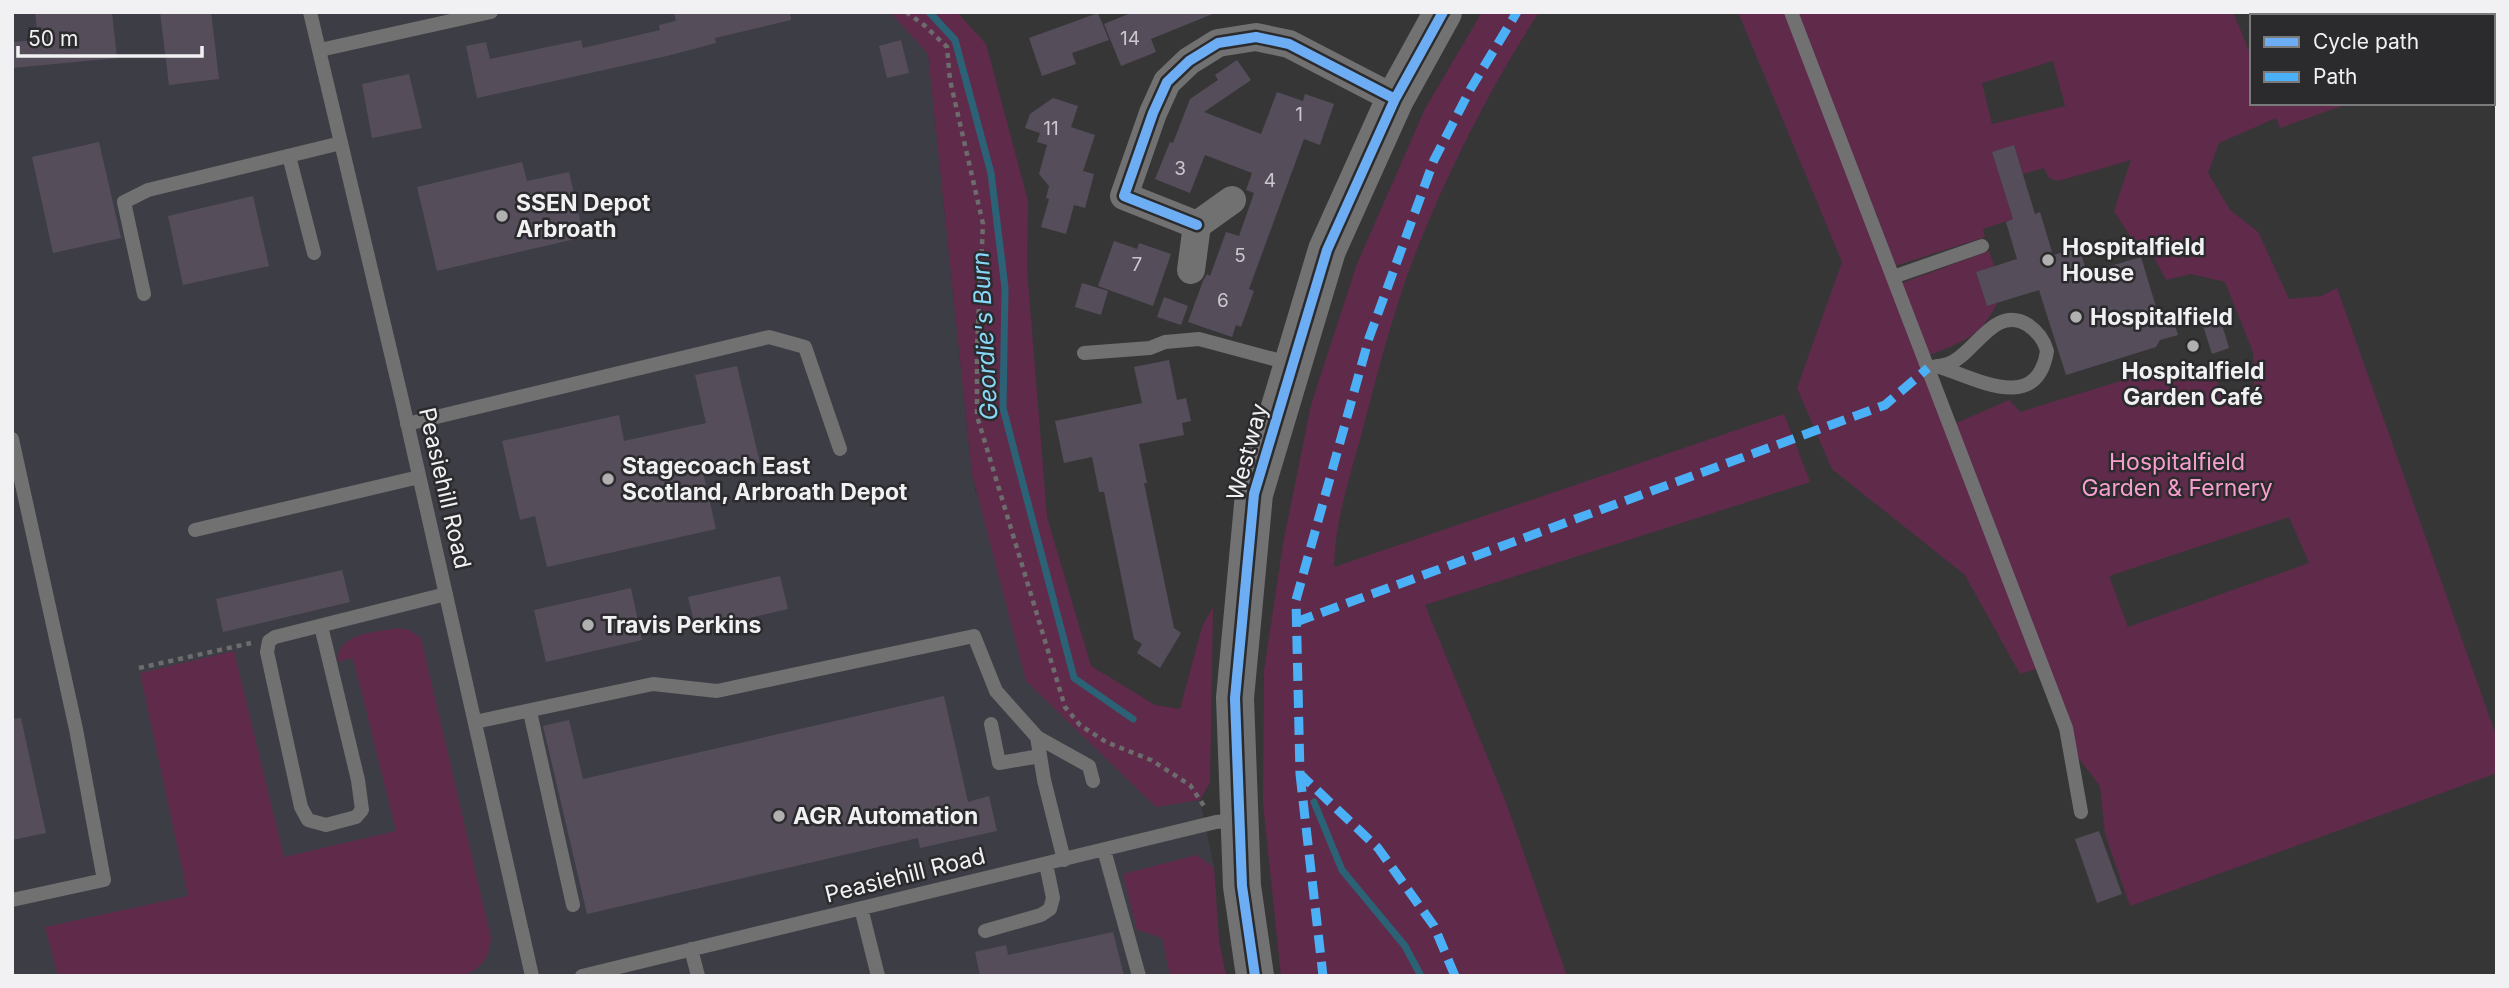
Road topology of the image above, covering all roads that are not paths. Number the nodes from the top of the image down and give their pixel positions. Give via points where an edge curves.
1 (310, 12) edge
2 (491, 12) edge
3 (1443, 12) edge
4 (1791, 12) edge
5 (320, 50) junction
6 (1395, 99) junction
7 (341, 144) junction
8 (289, 156) junction
9 (1232, 200) dead end
10 (1197, 225) junction
11 (1982, 246) dead end
12 (314, 253) dead end
13 (1191, 270) dead end
14 (1893, 277) junction
15 (144, 294) dead end
16 (1084, 354) dead end
17 (1293, 365) junction
18 (1933, 367) junction
19 (407, 424) junction
20 (12, 439) edge
21 (840, 449) dead end
22 (419, 477) junction
23 (195, 530) dead end
24 (446, 594) junction
25 (321, 626) junction
26 (530, 712) junction
27 (475, 722) junction
28 (991, 724) dead end
29 (1037, 737) junction
30 (1040, 756) junction
31 (1093, 781) dead end
32 (2081, 812) dead end
33 (1227, 821) junction
34 (1104, 850) junction
35 (1064, 860) junction
36 (1046, 864) junction
37 (12, 900) edge
38 (573, 905) dead end
39 (861, 908) junction
40 (985, 931) dead end
41 (691, 949) junction
42 (531, 976) edge
43 (582, 976) edge
44 (698, 976) edge
45 (878, 976) edge
46 (1139, 976) edge
47 (1255, 976) edge

1 - 5 lane, Peasiehill Road
2 - 5 lane
3 - 6 main road, Westway
4 - 14 lane
5 - 7 lane, Peasiehill Road
6 - 10 street via 1289,44 1256,37 1217,43 1167,82 1124,197
6 - 17 main road, Westway via 1328,250
7 - 8 lane
7 - 19 lane, Peasiehill Road
8 - 12 lane
8 - 15 lane via 148,190 124,201
9 - 10 street
10 - 13 street
11 - 14 lane
14 - 18 lane
16 - 17 lane via 1199,339
17 - 33 main road, Westway via 1254,494
18 - 18 lane via 1950,364 1977,338 2010,320 2031,326 2047,351 2041,373 2025,386 1994,386
18 - 32 lane via 2067,728
19 - 21 lane via 769,337 805,347
19 - 22 lane, Peasiehill Road
20 - 37 lane via 104,880
22 - 23 lane
22 - 24 lane, Peasiehill Road
24 - 25 lane
24 - 27 lane, Peasiehill Road
25 - 25 lane via 362,810 356,817 326,825 308,820 301,807 267,652 275,637
26 - 27 lane
26 - 29 lane via 653,684 717,691 974,636 996,691
26 - 38 lane
27 - 42 lane, Peasiehill Road
28 - 30 lane via 999,763
29 - 30 lane
29 - 31 lane via 1089,766
30 - 35 lane
33 - 34 lane, Peasiehill Road
33 - 47 main road, Westway
34 - 35 lane, Peasiehill Road
34 - 46 lane
35 - 36 lane, Peasiehill Road
36 - 39 lane, Peasiehill Road
36 - 40 lane via 1053,898 1050,909
39 - 41 lane, Peasiehill Road
39 - 45 lane
41 - 43 lane, Peasiehill Road
41 - 44 lane

